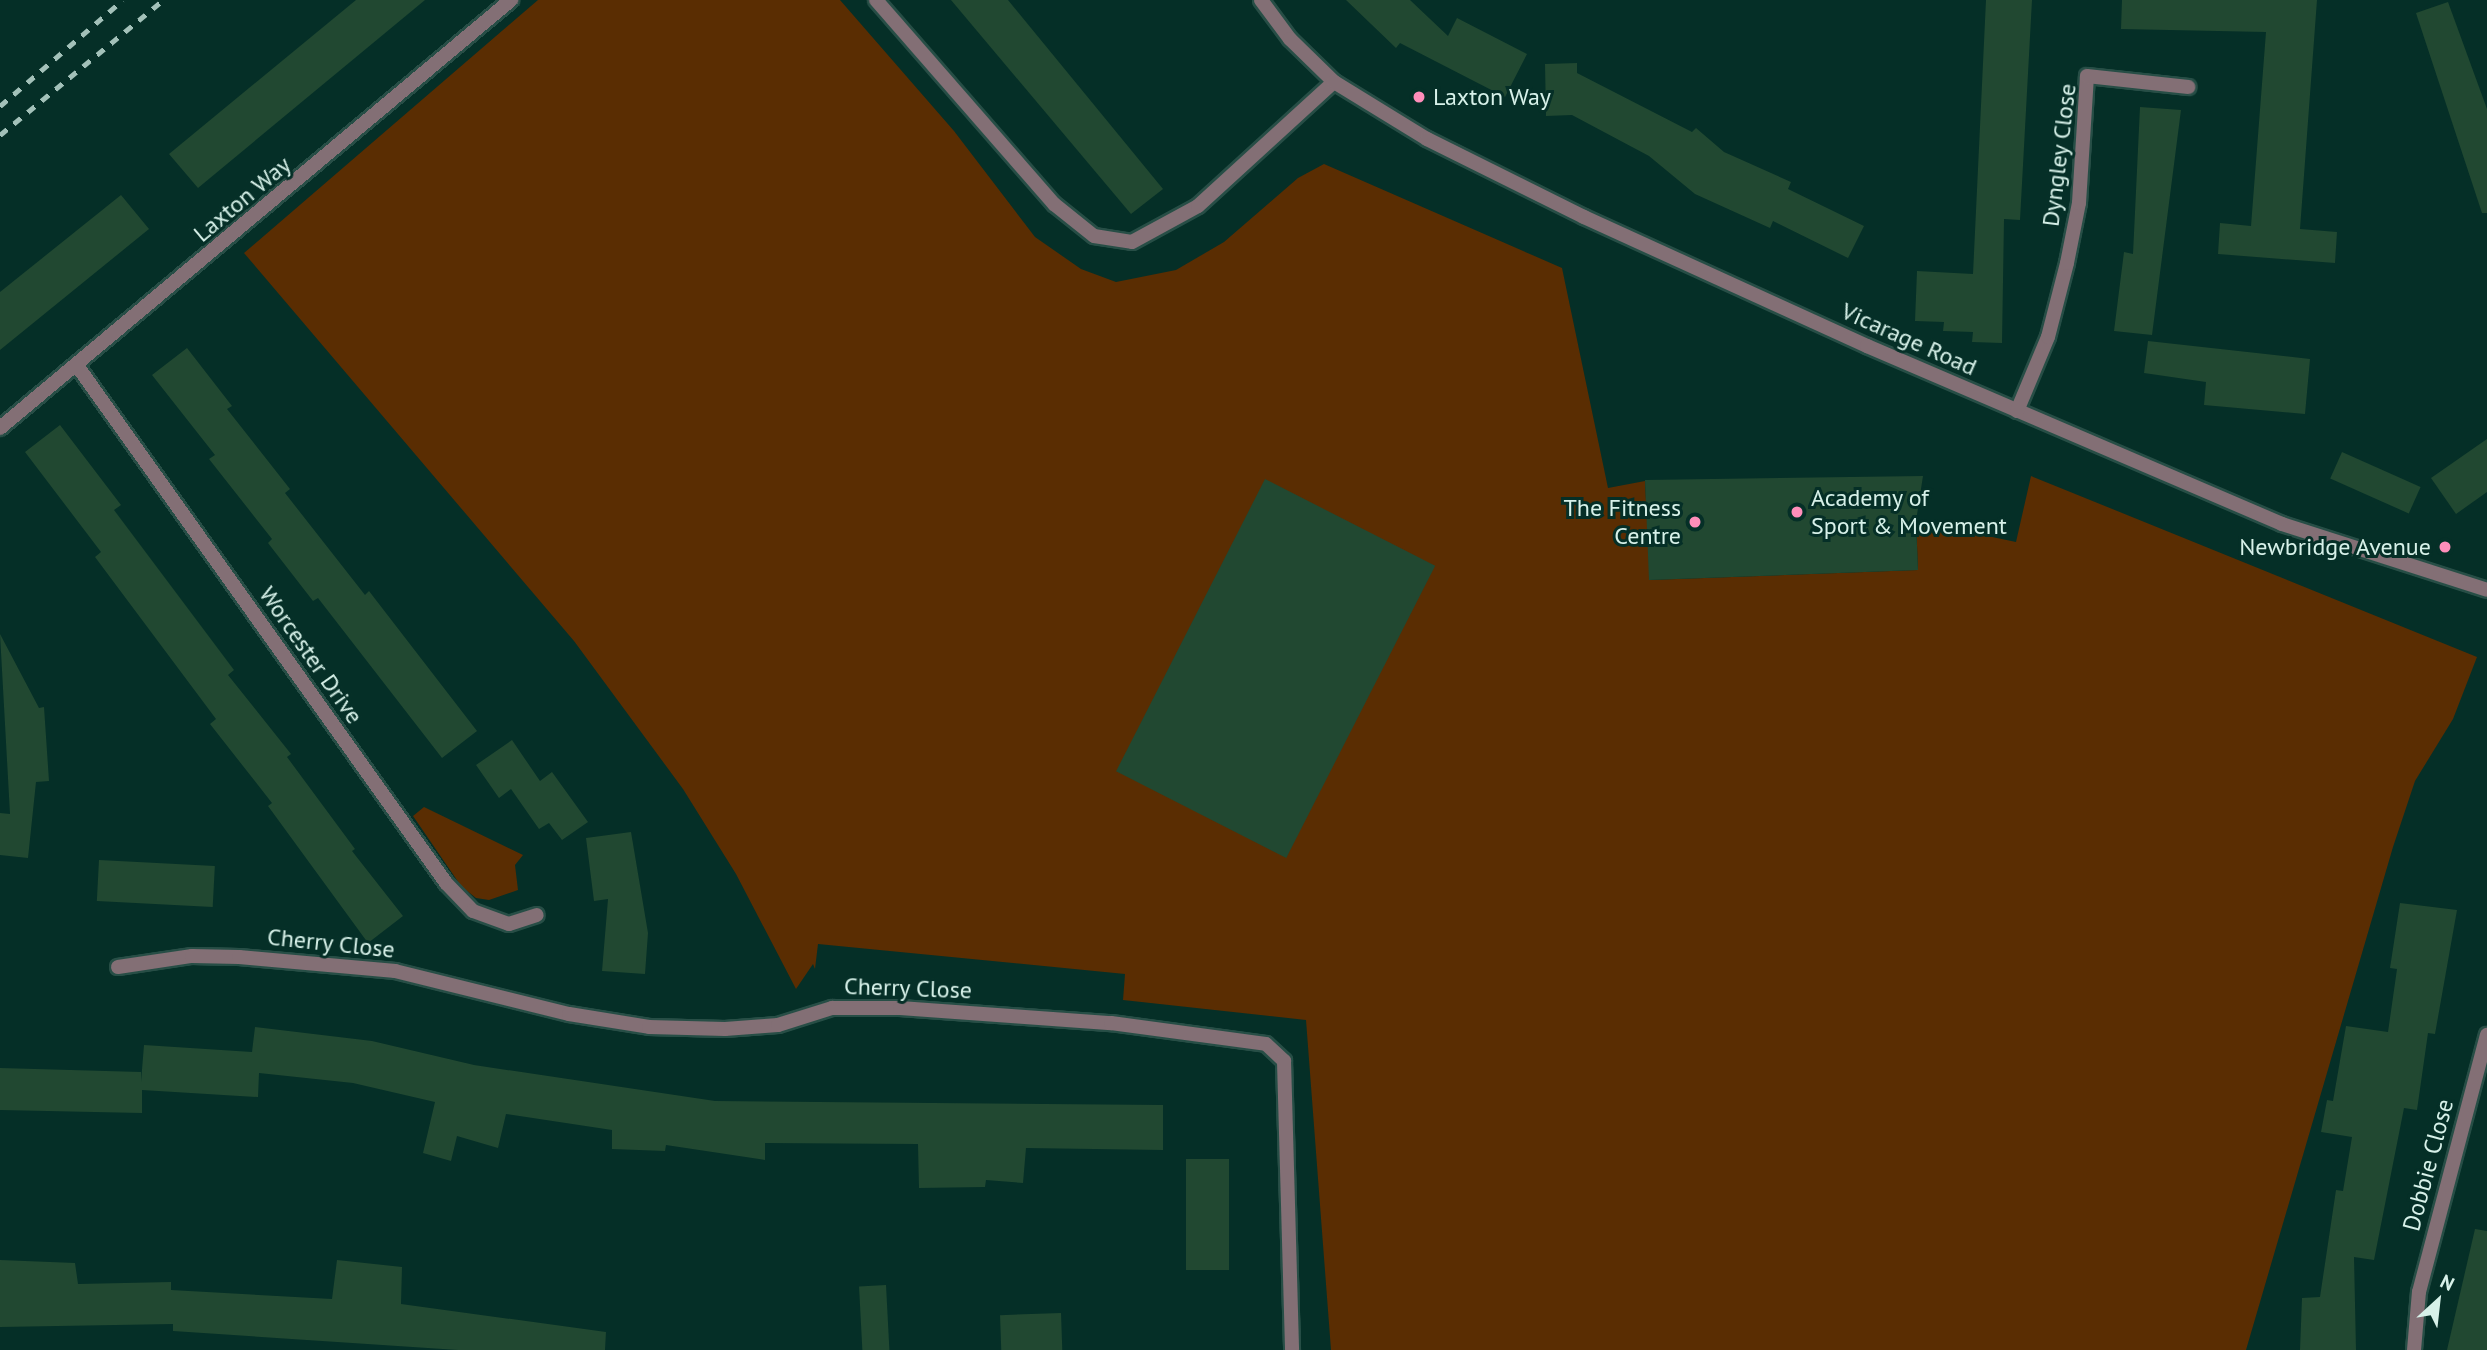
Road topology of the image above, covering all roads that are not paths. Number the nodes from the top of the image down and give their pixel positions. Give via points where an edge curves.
1 (511, 0) edge
2 (876, 0) edge
3 (1261, 0) edge
4 (1334, 82) junction
5 (2188, 88) dead end
6 (78, 367) junction
7 (2018, 411) junction
8 (0, 428) edge
9 (2487, 590) edge
10 (537, 915) dead end
11 (118, 967) dead end
12 (2487, 1035) edge
13 (1292, 1350) edge
14 (2414, 1350) edge

1 - 6 street, Laxton Way
2 - 4 street via 1054,204 1094,236 1132,242 1198,206
3 - 4 street, Vicarage Road via 1290,39
4 - 7 street, Vicarage Road via 1427,139 1584,217
5 - 7 street, Dyngley Close via 2087,76 2079,203 2067,264 2048,337
6 - 8 street, Laxton Way
6 - 10 street, Worcester Drive via 446,884 473,911 509,924
7 - 9 street, Vicarage Road via 2282,524
11 - 13 street, Cherry Close via 204,956 395,971 569,1014 649,1027 778,1025 832,1008 900,1008 1111,1023 1266,1044 1284,1062
12 - 14 street, Dobbie Close via 2419,1292

